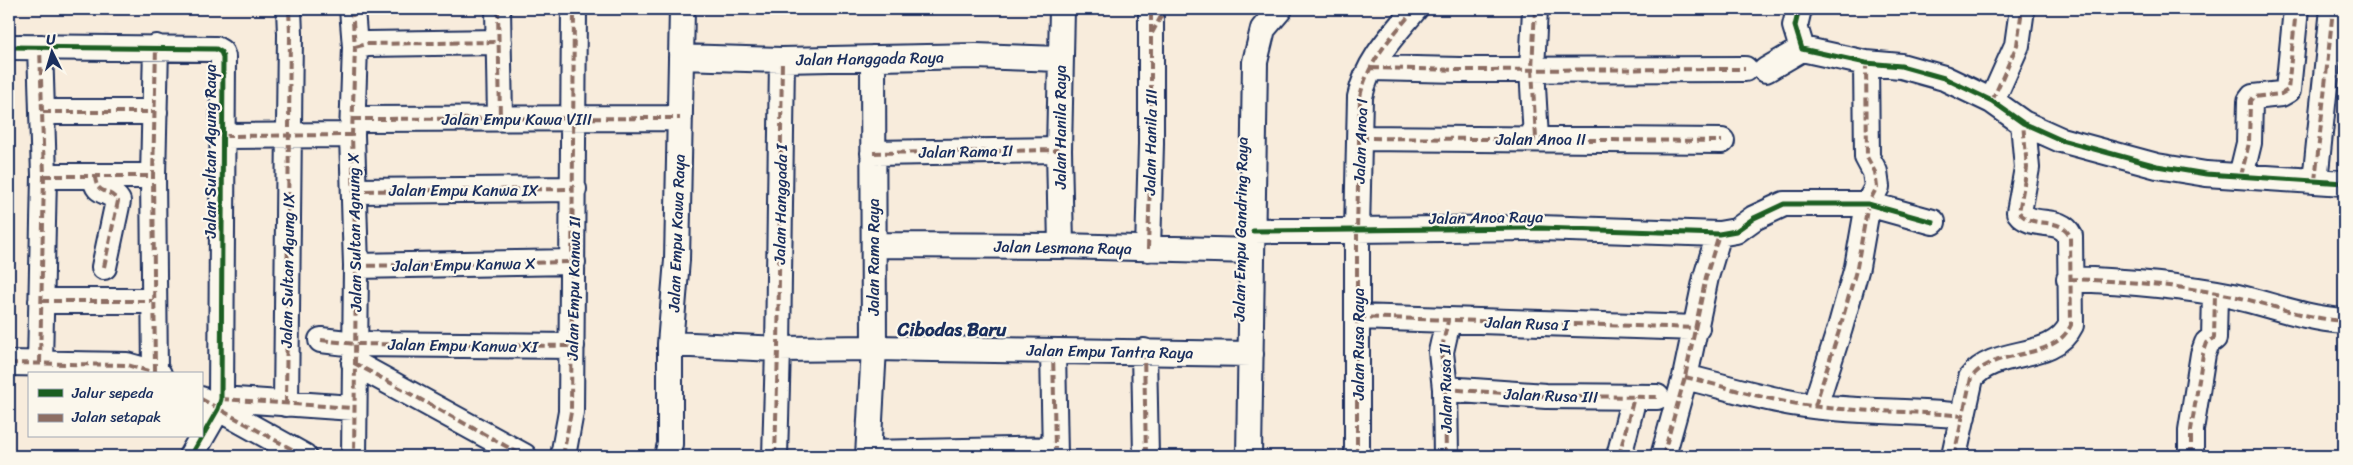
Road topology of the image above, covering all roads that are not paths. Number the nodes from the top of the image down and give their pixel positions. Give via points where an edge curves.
1 (288, 9) edge
2 (352, 9) edge
3 (498, 9) edge
4 (574, 9) edge
5 (682, 9) edge
6 (1062, 9) edge
7 (1151, 9) edge
8 (1165, 9) edge
9 (1280, 9) edge
10 (1415, 9) edge
11 (1535, 9) edge
12 (1799, 9) edge
13 (2022, 9) edge
14 (2296, 9) edge
15 (2333, 9) edge
16 (1152, 35) junction
17 (498, 42) junction
18 (9, 47) edge
19 (40, 47) junction
20 (156, 47) junction
21 (355, 47) junction
22 (1802, 49) junction
23 (681, 57) junction
24 (873, 58) junction
25 (782, 60) junction
26 (1060, 60) junction
27 (1866, 64) junction
28 (1371, 68) junction
29 (1532, 69) junction
30 (1992, 101) junction
31 (43, 112) junction
32 (155, 112) junction
33 (500, 118) junction
34 (680, 118) junction
35 (575, 119) junction
36 (2023, 123) junction
37 (352, 127) junction
38 (224, 136) junction
39 (288, 136) junction
40 (1360, 138) junction
41 (1536, 138) junction
42 (1722, 141) dead end
43 (1059, 150) junction
44 (873, 153) junction
45 (44, 176) junction
46 (94, 176) junction
47 (153, 176) junction
48 (2241, 176) junction
49 (2315, 181) junction
50 (2344, 183) edge
51 (574, 189) junction
52 (354, 190) junction
53 (1868, 204) junction
54 (1933, 222) dead end
55 (1357, 231) junction
56 (1719, 234) junction
57 (1252, 241) junction
58 (874, 245) junction
59 (1061, 246) junction
60 (1148, 249) junction
61 (573, 262) junction
62 (356, 266) junction
63 (104, 267) dead end
64 (2069, 279) junction
65 (2215, 293) junction
66 (153, 301) junction
67 (41, 302) junction
68 (1358, 317) junction
69 (1448, 320) junction
70 (2344, 321) edge
71 (1697, 328) junction
72 (321, 340) dead end
73 (670, 344) junction
74 (572, 346) junction
75 (874, 348) junction
76 (778, 349) junction
77 (1054, 351) junction
78 (1144, 351) junction
79 (355, 353) junction
80 (1251, 354) junction
81 (9, 363) edge
82 (40, 363) junction
83 (157, 372) edge
84 (1685, 378) junction
85 (1445, 389) junction
86 (1634, 397) junction
87 (1657, 397) dead end
88 (214, 402) edge
89 (286, 404) junction
90 (1815, 406) junction
91 (353, 408) junction
92 (1962, 416) junction
93 (202, 429) edge
94 (198, 438) edge
95 (1055, 453) edge
96 (868, 454) edge
97 (190, 456) edge
98 (304, 456) edge
99 (354, 456) edge
100 (524, 456) edge
101 (563, 456) edge
102 (667, 456) edge
103 (775, 456) edge
104 (1146, 456) edge
105 (1249, 456) edge
106 (1357, 456) edge
107 (1446, 456) edge
108 (1619, 456) edge
109 (1663, 456) edge
110 (1954, 456) edge
111 (2191, 456) edge

1 - 39 street, Jalan Sultan Agung IX
2 - 21 street, Jalan Sultan Agnung X
3 - 17 street
4 - 35 street, Jalan Empu Kanwa II
5 - 23 street, Jalan Empu Kawa Raya
6 - 26 street, Jalan Hanila Raya
7 - 16 street, Jalan Hanila III
8 - 16 street, Jalan Hanila III
9 - 57 street, Jalan Empu Gandring Raya via 1263,29 1255,62
10 - 28 street, Jalan Anoa I
11 - 29 street
12 - 22 street via 1795,26
13 - 30 street via 2017,45
14 - 48 street via 2288,90 2250,101 2249,142
15 - 49 street
16 - 60 street, Jalan Hanila III
17 - 21 street via 367,44
17 - 33 street
18 - 19 street, Jalan Sultan Agung Raya
19 - 20 street, Jalan Sultan Agung Raya
19 - 31 street
20 - 32 street
20 - 38 street, Jalan Sultan Agung Raya via 216,49 221,52
21 - 37 street, Jalan Sultan Agnung X
22 - 27 street
22 - 29 street via 1756,70
23 - 25 street, Jalan Hanggada Raya
23 - 34 street, Jalan Empu Kawa Raya
24 - 25 street, Jalan Hanggada Raya
24 - 26 street, Jalan Hanggada Raya via 976,56
24 - 44 street, Jalan Rama Raya
25 - 76 street, Jalan Hanggada I
26 - 43 street, Jalan Hanila Raya
27 - 30 street via 1900,66 1944,78
27 - 53 street via 1867,156 1877,177 1875,192
28 - 29 street
28 - 40 street, Jalan Anoa I via 1360,97
29 - 41 street
30 - 36 street
31 - 32 street
31 - 45 street
32 - 47 street
33 - 35 street, Jalan Empu Kawa VIII
33 - 37 street, Jalan Empu Kawa VIII
34 - 35 street, Jalan Empu Kawa VIII
34 - 73 street, Jalan Empu Kawa Raya via 678,260
35 - 51 street, Jalan Empu Kanwa II
36 - 48 street via 2062,140 2157,166
36 - 64 street via 2027,168 2019,212 2028,220 2062,226 2067,231 2070,236
37 - 39 street, Jalan Empu Kawa VIII
37 - 52 street, Jalan Sultan Agnung X
38 - 39 street, Jalan Empu Kawa VIII
38 - 88 street, Jalan Sultan Agung Raya
39 - 89 street, Jalan Sultan Agung IX
40 - 41 street, Jalan Anoa II
40 - 55 street, Jalan Anoa I
41 - 42 street, Jalan Anoa II
43 - 44 street, Jalan Rama II
43 - 59 street, Jalan Hanila Raya
44 - 58 street, Jalan Rama Raya
45 - 46 street
45 - 67 street
46 - 47 street
46 - 63 street via 96,186 118,201
47 - 66 street
48 - 49 street
49 - 50 street
51 - 52 street, Jalan Empu Kanwa IX
51 - 61 street, Jalan Empu Kanwa II
52 - 62 street, Jalan Sultan Agnung X
53 - 54 street
53 - 56 street via 1780,205 1736,231
53 - 90 street via 1857,267
55 - 56 street, Jalan Anoa Raya via 1540,228
55 - 57 street, Jalan Anoa Raya
55 - 68 street, Jalan Rusa Raya
56 - 71 street via 1706,277
57 - 60 street, Jalan Lesmana Raya
57 - 80 street, Jalan Empu Gandring Raya
58 - 59 street, Jalan Lesmana Raya
58 - 75 street, Jalan Rama Raya
59 - 60 street, Jalan Lesmana Raya
61 - 62 street, Jalan Empu Kanwa X
61 - 74 street, Jalan Empu Kanwa II
62 - 79 street, Jalan Sultan Agnung X
64 - 65 street via 2158,283
64 - 92 street via 2071,325 2067,334 2052,345 1995,361 1977,370 1971,378
65 - 70 street via 2312,318
65 - 111 street via 2214,338 2207,342 2203,354 2191,430
66 - 67 street
66 - 83 street
67 - 82 street
68 - 69 street, Jalan Rusa I
68 - 106 street, Jalan Rusa Raya
69 - 71 street, Jalan Rusa I
69 - 85 street, Jalan Rusa II via 1442,352
71 - 84 street
72 - 79 street, Jalan Empu Kanwa XI
73 - 76 street, Jalan Empu Tantra Raya
73 - 102 street, Jalan Empu Kawa Raya via 670,444
74 - 79 street, Jalan Empu Kanwa XI
74 - 101 street, Jalan Empu Kanwa II via 571,412
75 - 76 street, Jalan Empu Tantra Raya
75 - 77 street, Jalan Empu Tantra Raya
75 - 96 street, Jalan Rama Raya
76 - 103 street, Jalan Hanggada I
77 - 78 street, Jalan Empu Tantra Raya
77 - 95 street
78 - 80 street, Jalan Empu Tantra Raya
78 - 104 street
79 - 91 street, Jalan Sultan Agnung X
79 - 100 street
80 - 105 street, Jalan Empu Gandring Raya
81 - 82 street
82 - 83 street via 127,365
84 - 90 street
84 - 109 street
85 - 86 street, Jalan Rusa III via 1546,396
85 - 107 street, Jalan Rusa II
86 - 87 street, Jalan Rusa III
86 - 108 street
88 - 89 street
88 - 93 street
88 - 98 street
89 - 91 street
90 - 92 street
91 - 99 street, Jalan Sultan Agnung X
92 - 110 street
94 - 97 street
95 - 96 street

